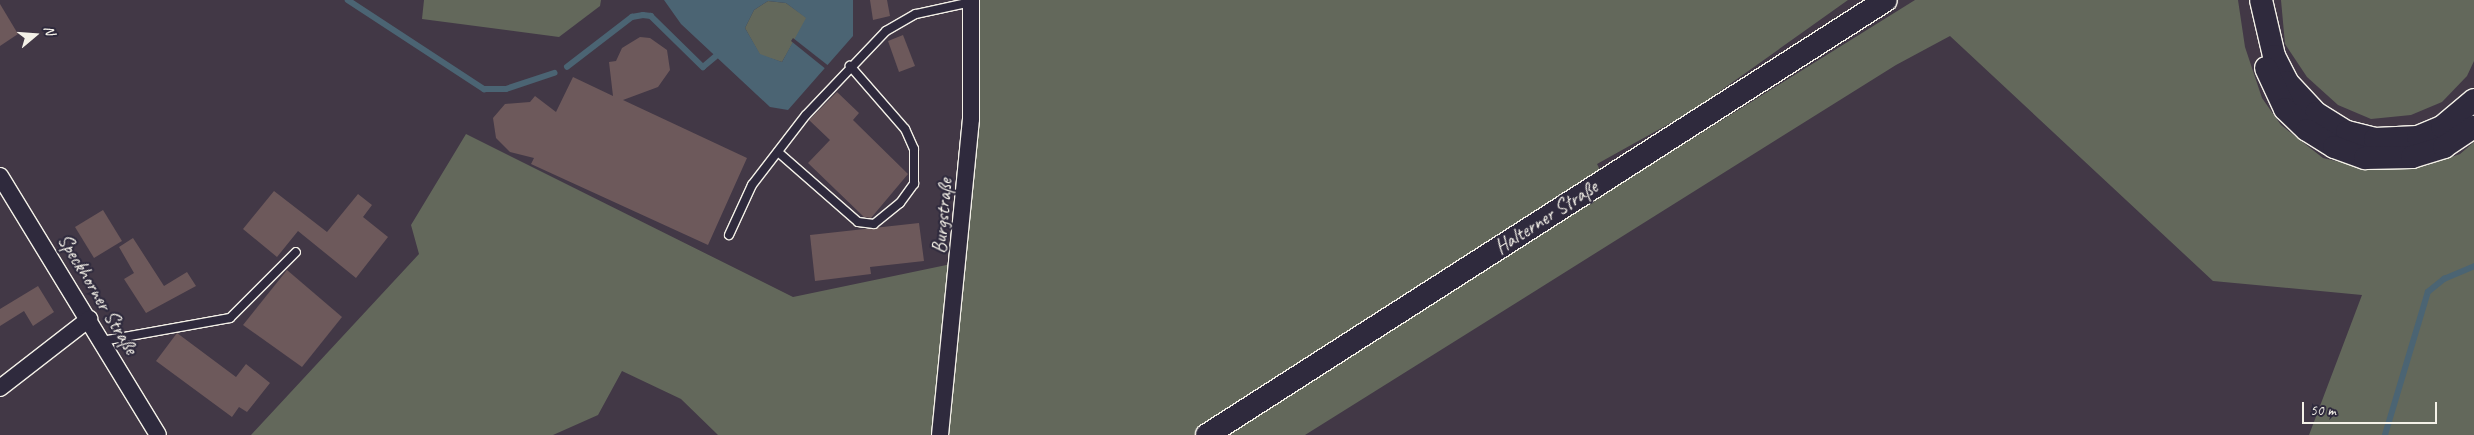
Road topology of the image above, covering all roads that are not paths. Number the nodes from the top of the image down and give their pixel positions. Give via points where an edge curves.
1 (1886, 0) edge
2 (2261, 0) edge
3 (971, 1) edge
4 (2264, 22) junction
5 (850, 66) junction
6 (2474, 100) edge
7 (2474, 127) edge
8 (778, 152) junction
9 (0, 176) edge
10 (729, 235) dead end
11 (296, 252) dead end
12 (90, 319) junction
13 (102, 341) junction
14 (0, 388) edge
15 (158, 435) edge
16 (940, 435) edge
17 (1207, 435) edge

1 - 17 main road, Halterner Straße
2 - 4 main road
3 - 5 lane via 916,14 886,31
3 - 16 street, Burgstraße via 971,119
4 - 6 main road via 2287,82 2316,113 2346,132 2375,139 2418,137 2442,126
4 - 7 main road via 2261,52 2270,82 2285,109 2334,147 2365,158 2412,157 2444,147
5 - 8 lane
5 - 8 lane via 905,129 914,149 914,184 900,203 874,224 858,222
8 - 10 lane via 752,185
9 - 12 street, Speckhorner Straße
11 - 13 lane via 230,318
12 - 13 street, Speckhorner Straße
12 - 14 street
13 - 15 street, Speckhorner Straße

